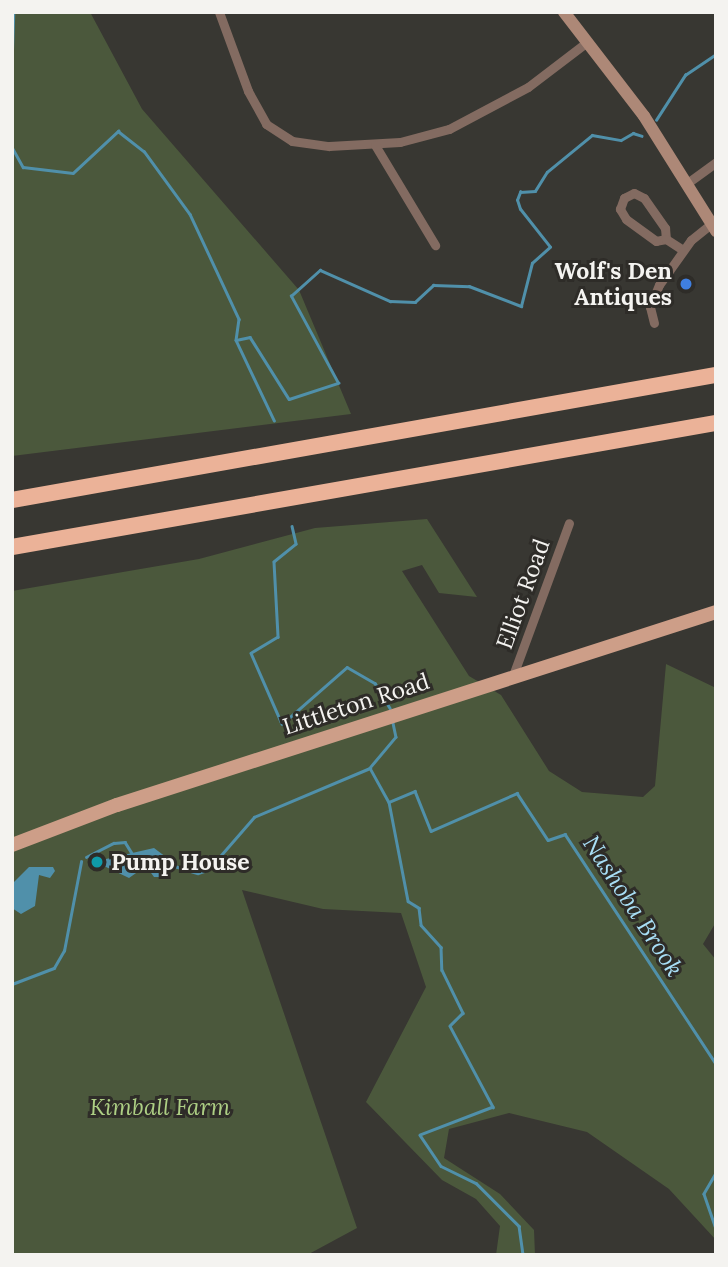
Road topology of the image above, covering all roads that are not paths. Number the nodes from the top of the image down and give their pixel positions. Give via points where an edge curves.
1 (219, 12) edge
2 (564, 12) edge
3 (587, 42) junction
4 (375, 145) junction
5 (716, 162) edge
6 (686, 184) junction
7 (714, 227) edge
8 (666, 239) junction
9 (435, 245) dead end
10 (682, 250) junction
11 (654, 323) dead end
12 (716, 375) edge
13 (716, 423) edge
14 (12, 500) edge
15 (569, 523) dead end
16 (12, 547) edge
17 (716, 612) edge
18 (512, 678) junction
19 (12, 845) edge

1 - 4 street via 247,91 271,129 301,142
2 - 3 main road
3 - 4 street via 535,83 465,122 435,135
3 - 6 main road via 644,116
4 - 9 street
5 - 6 street
6 - 7 main road
7 - 10 street
8 - 8 street via 656,241 623,216 624,198 634,194 644,198 665,229
8 - 10 street
10 - 11 street via 652,298 649,311
12 - 14 highway
13 - 16 highway
15 - 18 street, Elliot Road
17 - 18 main road, Littleton Road
18 - 19 main road, Littleton Road via 117,806

